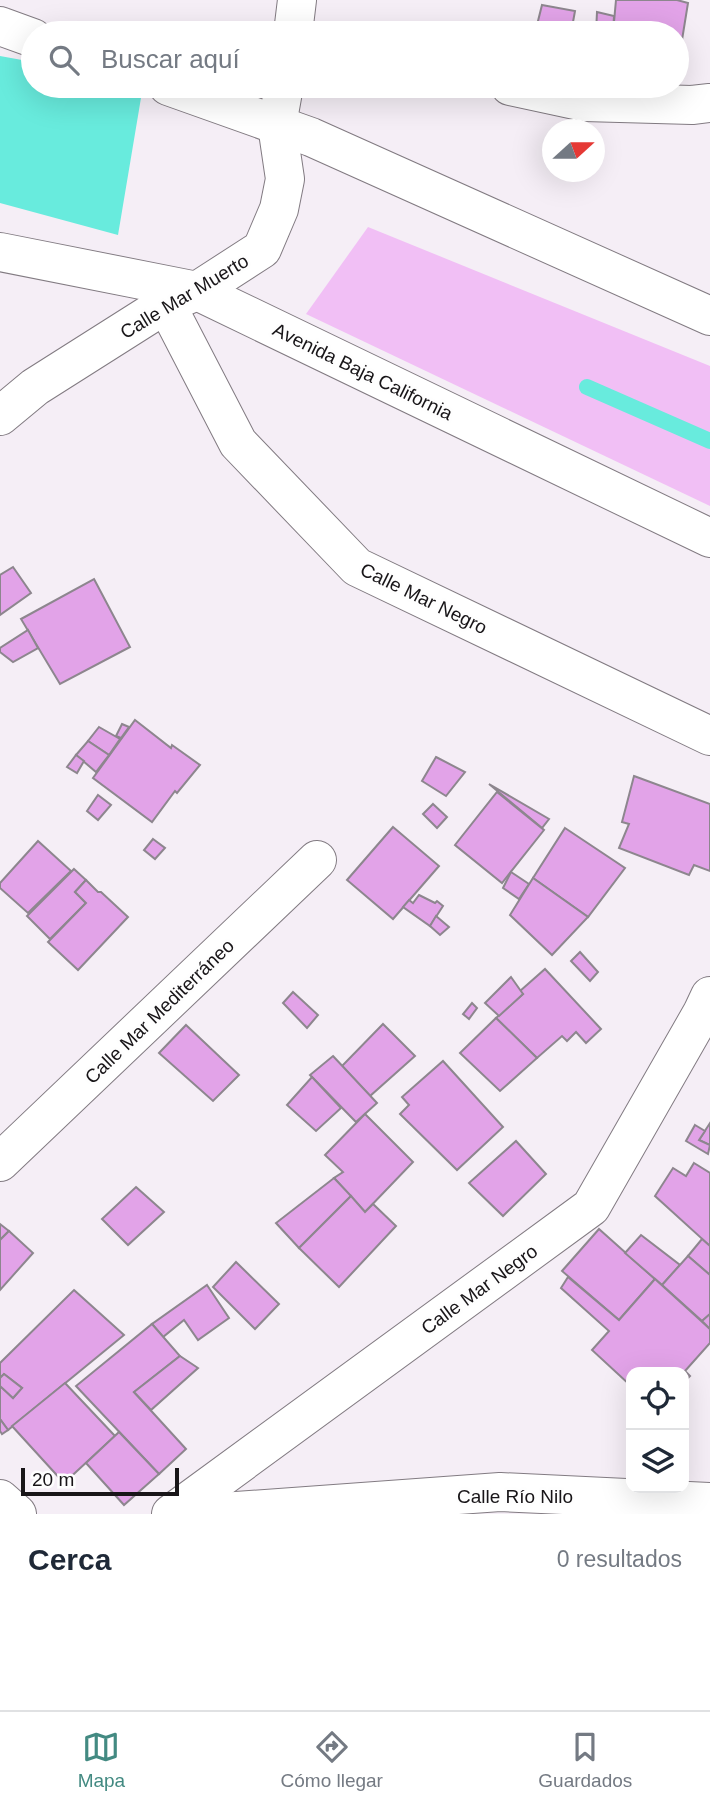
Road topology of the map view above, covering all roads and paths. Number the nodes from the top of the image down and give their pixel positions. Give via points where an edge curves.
1 (297, 0) edge
2 (294, 21) edge
3 (0, 26) edge
4 (21, 34) edge
5 (202, 98) edge
6 (282, 98) edge
7 (566, 98) edge
8 (710, 103) edge
9 (277, 125) junction
10 (0, 253) edge
11 (182, 298) junction
12 (710, 316) edge
13 (0, 416) edge
14 (710, 538) edge
15 (710, 736) edge
16 (317, 860) dead end
17 (710, 996) edge
18 (0, 1162) edge
19 (0, 1499) edge
20 (710, 1502) edge
21 (17, 1514) edge
22 (171, 1514) edge
23 (194, 1514) edge

1 - 2 street
3 - 4 street
5 - 9 street
6 - 9 street, Calle Mar Muerto
7 - 8 street
9 - 11 street, Calle Mar Muerto via 285,179 279,209 262,249
9 - 12 street
10 - 11 street, Avenida Baja California
11 - 13 street, Calle Mar Muerto via 35,387
11 - 14 street, Avenida Baja California
11 - 15 street, Calle Mar Negro via 238,443 356,567
16 - 18 street, Calle Mar Mediterráneo
17 - 22 street, Calle Mar Negro via 591,1207
19 - 21 street
20 - 23 street, Calle Río Nilo via 500,1492

